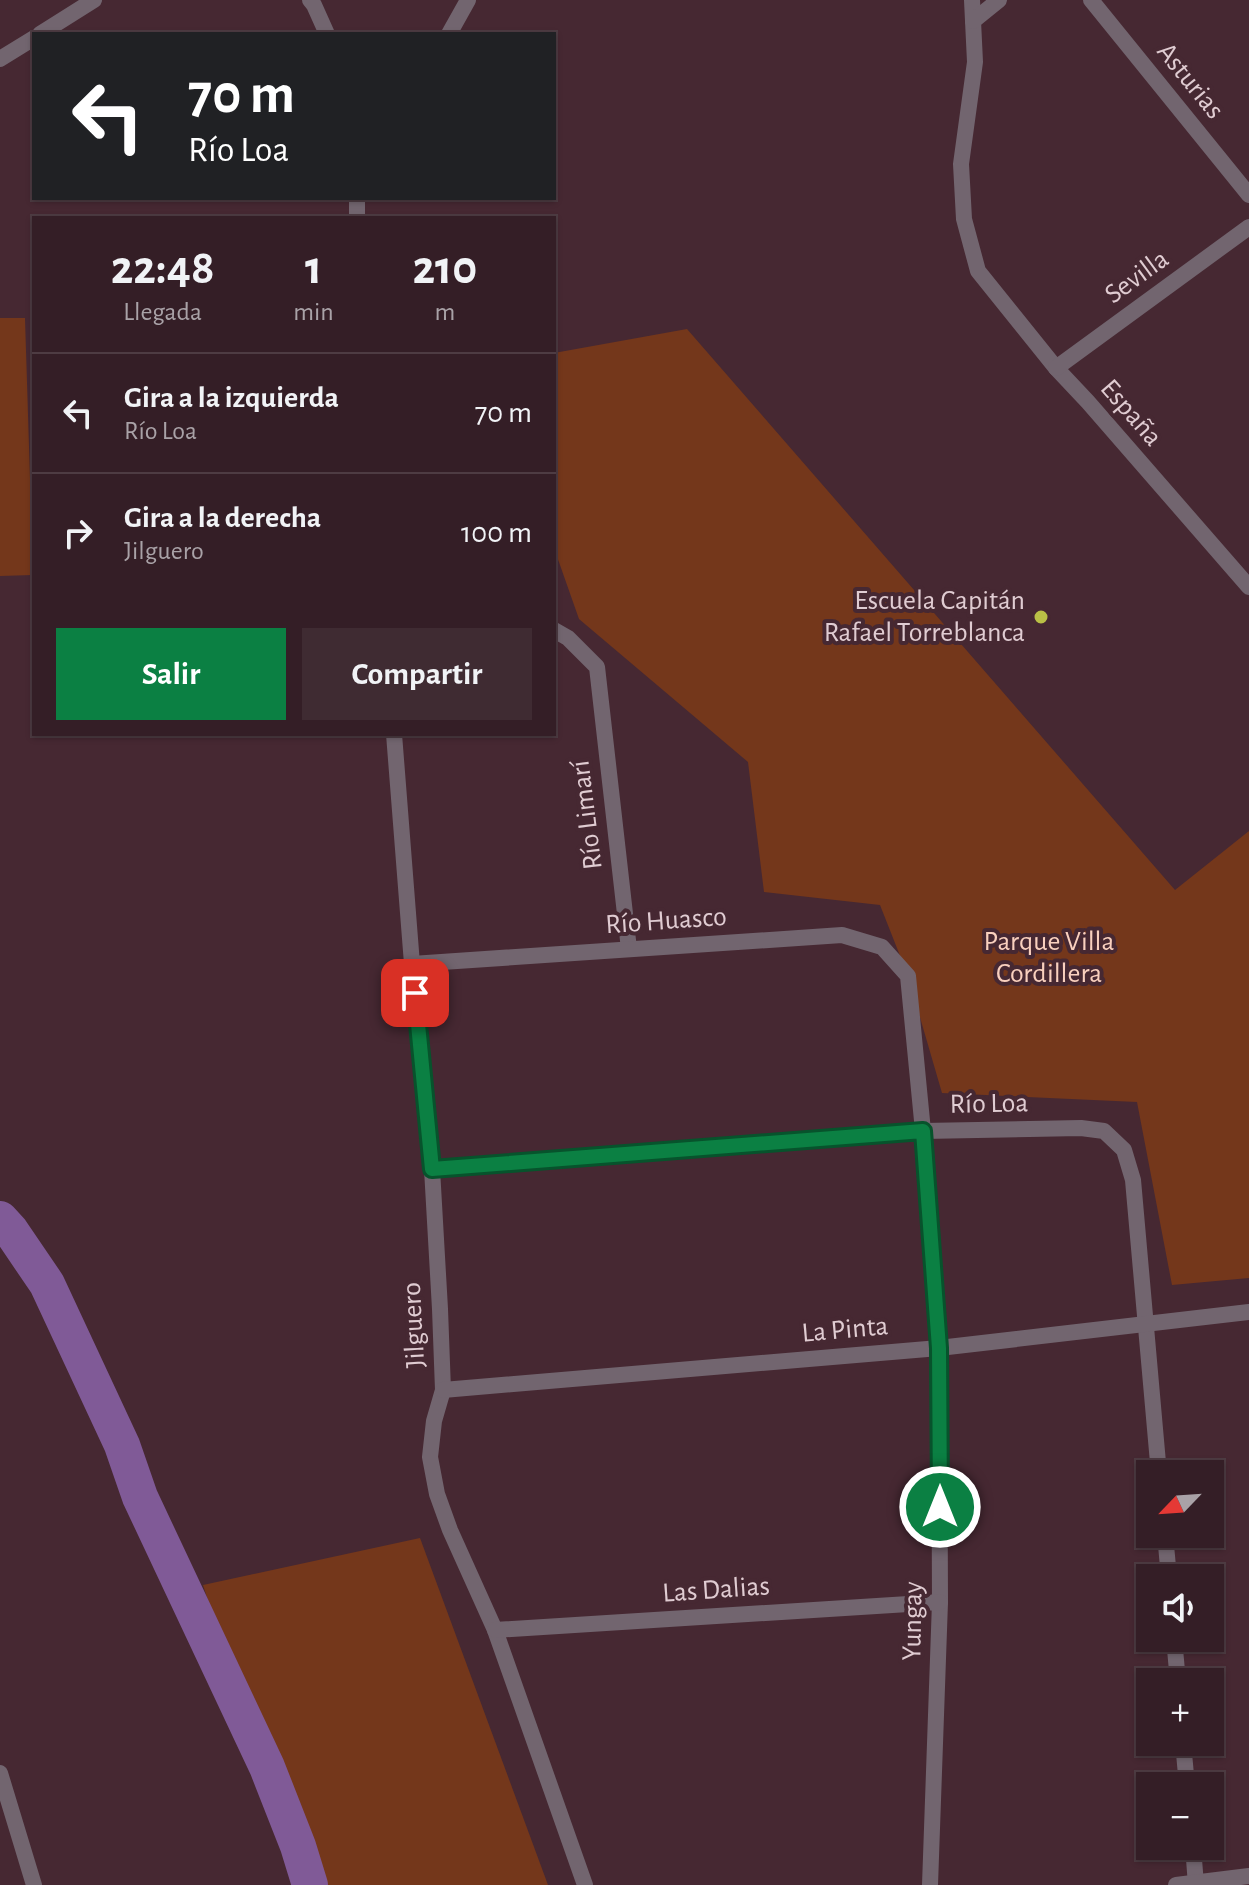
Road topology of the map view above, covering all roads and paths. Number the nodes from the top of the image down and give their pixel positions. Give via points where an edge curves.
1 (94, 0) edge
2 (310, 0) edge
3 (468, 0) edge
4 (972, 0) edge
5 (999, 0) edge
6 (1091, 0) edge
7 (973, 21) junction
8 (43, 32) edge
9 (326, 32) edge
10 (450, 32) edge
11 (32, 39) edge
12 (0, 59) edge
13 (1249, 195) edge
14 (1249, 227) edge
15 (1056, 368) junction
16 (1249, 587) edge
17 (561, 634) edge
18 (394, 736) edge
19 (629, 949) junction
20 (412, 964) junction
21 (908, 976) joint
22 (923, 1131) junction
23 (432, 1169) junction
24 (1249, 1312) edge
25 (1146, 1325) junction
26 (939, 1348) junction
27 (443, 1390) junction
28 (1158, 1460) edge
29 (940, 1602) junction
30 (495, 1630) junction
31 (0, 1773) edge
32 (1194, 1860) edge
33 (1249, 1876) edge
34 (1196, 1884) edge
35 (34, 1885) edge
36 (585, 1885) edge
37 (930, 1885) edge
38 (1176, 1885) edge

1 - 8 street
2 - 9 street
3 - 10 street
4 - 7 street
5 - 7 street
6 - 13 street, Asturias
7 - 15 street, España via 975,62 961,164 964,219 978,271
11 - 12 street
14 - 15 street, Sevilla
15 - 16 street, España
17 - 19 street, Río Limarí via 597,667
18 - 20 street, Jilguero
19 - 20 street, Río Huasco
19 - 21 street, Río Huasco via 842,935 882,947
20 - 23 street, Jilguero
21 - 22 street, Yungay
22 - 23 street, Río Loa
22 - 25 street, Río Loa via 1104,1131 1124,1150 1133,1180
22 - 26 street, Yungay
23 - 27 street, Jilguero
24 - 25 street, La Pinta
25 - 26 street, La Pinta
25 - 28 street, Río Loa
26 - 27 street, La Pinta
26 - 29 street, Yungay
27 - 30 street, Jilguero via 430,1457 437,1494
29 - 30 street, Las Dalias
29 - 37 street, Yungay
30 - 36 street, Jilguero
31 - 35 street
32 - 34 street
33 - 34 street
34 - 38 street

